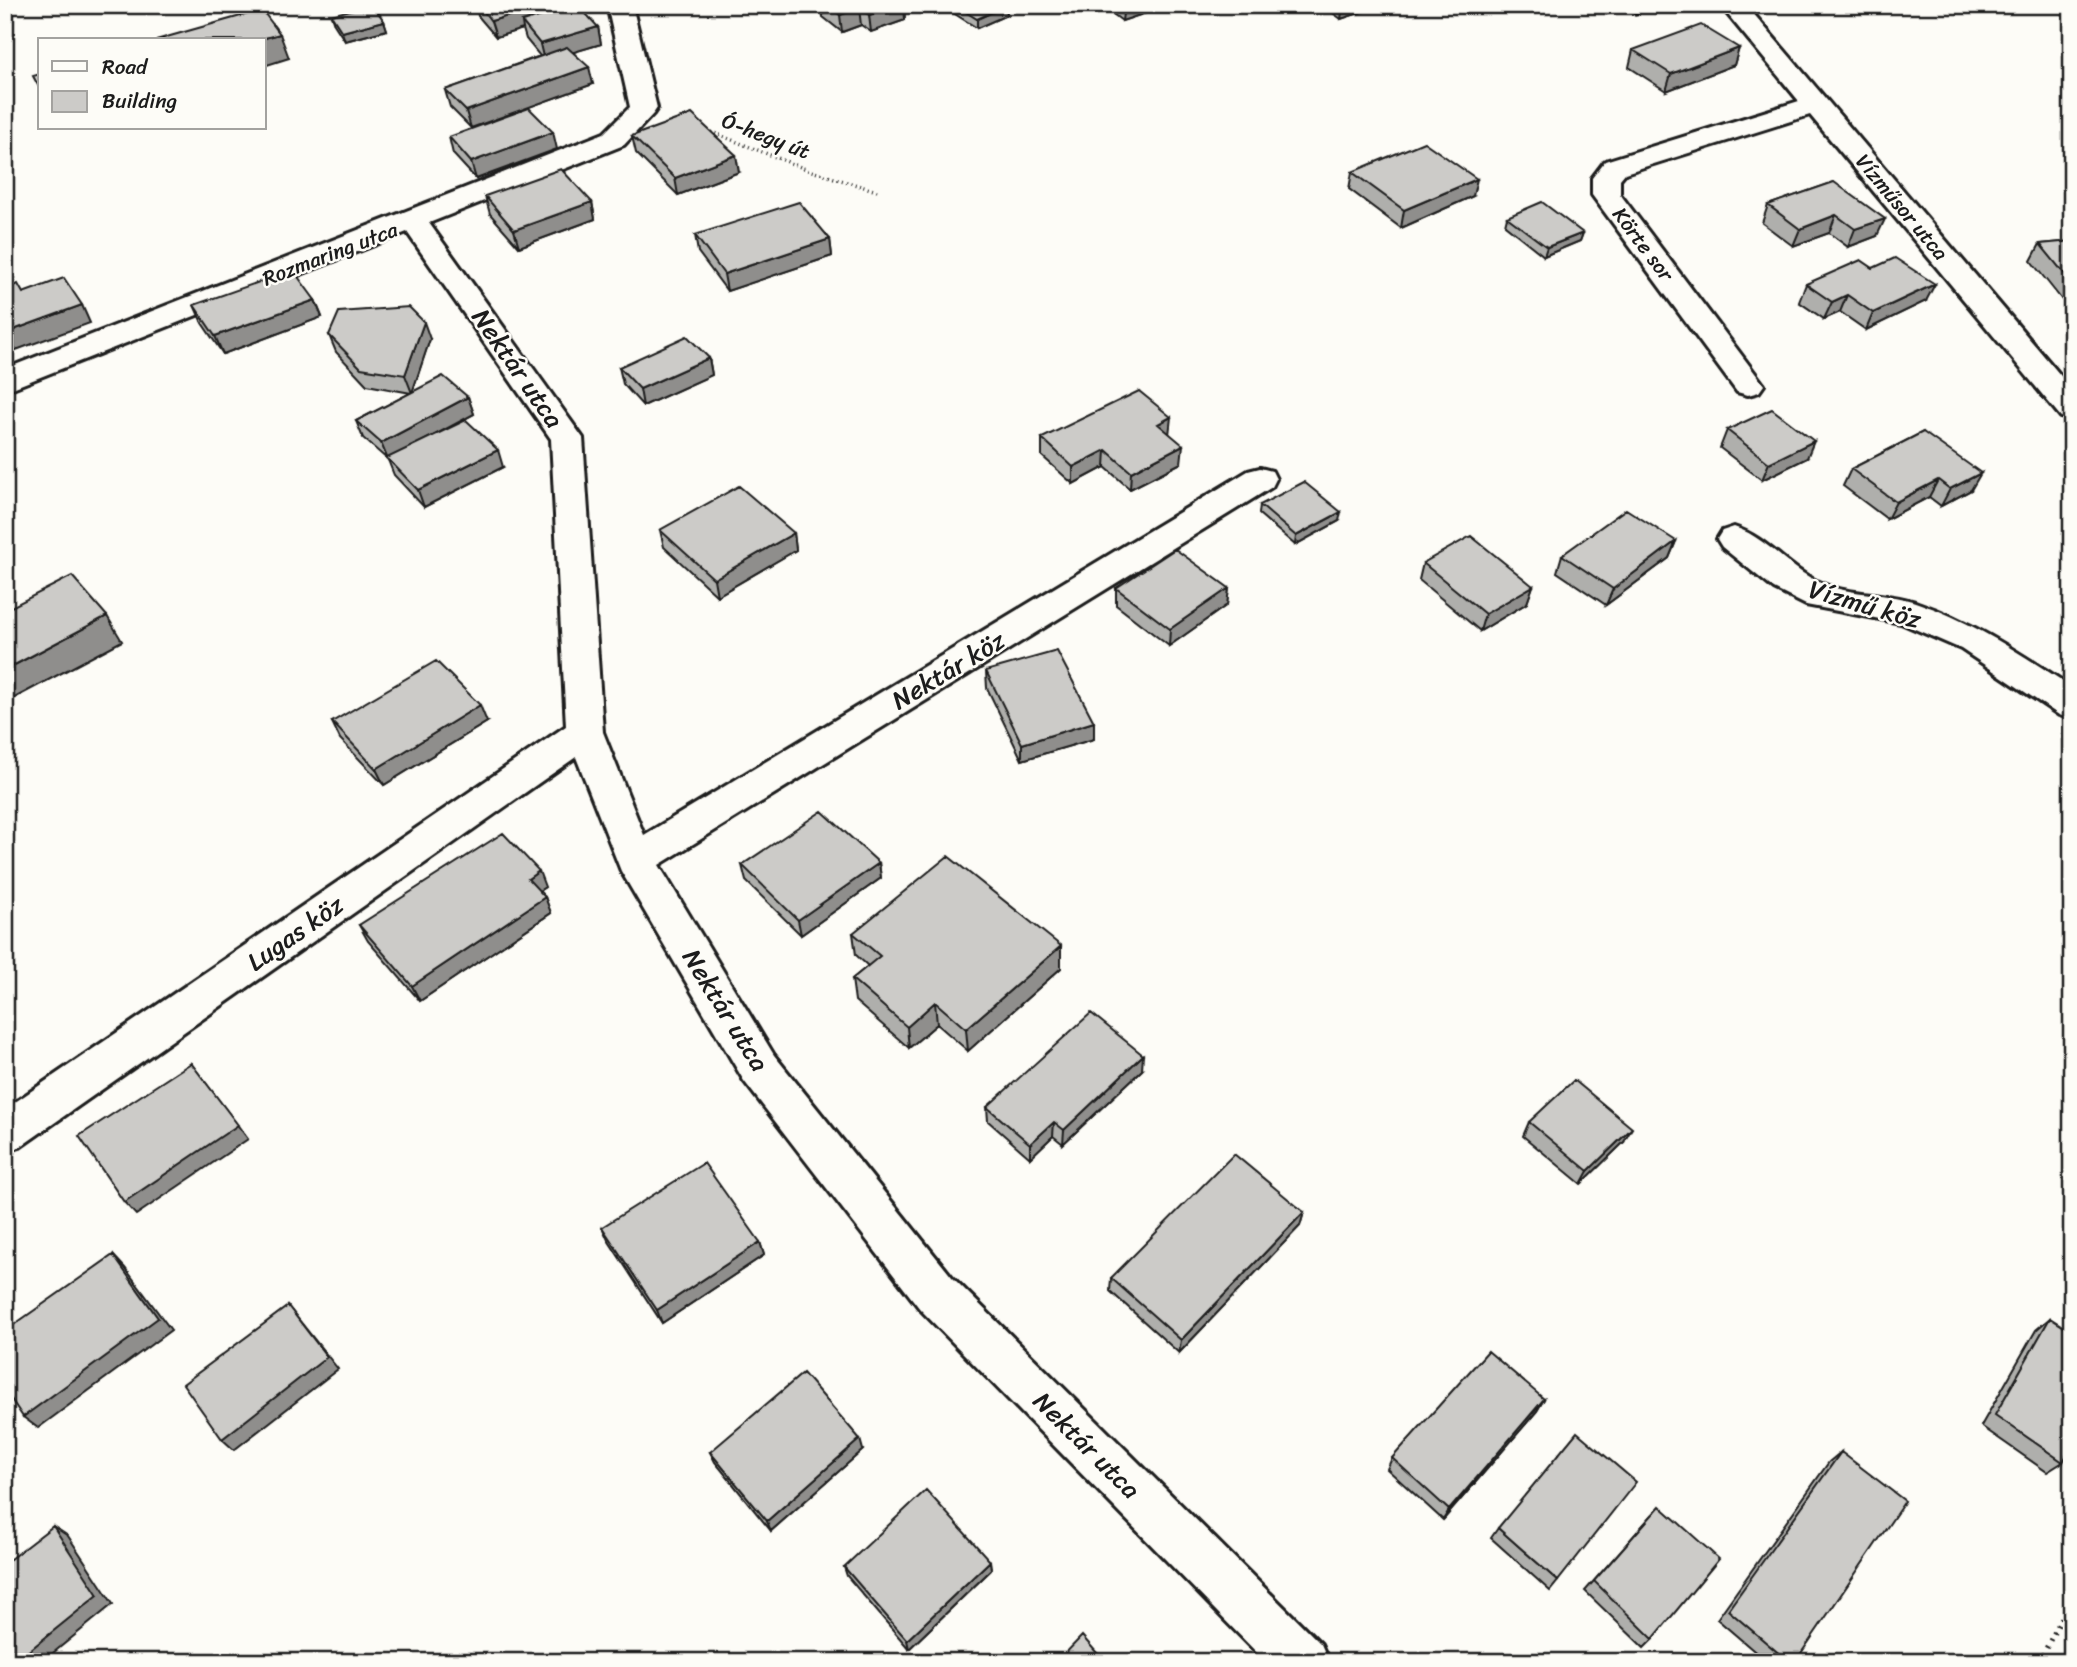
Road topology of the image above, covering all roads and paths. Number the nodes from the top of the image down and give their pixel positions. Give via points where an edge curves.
1 (619, 5) edge
2 (1732, 5) edge
3 (1815, 105) junction
4 (644, 108) junction
5 (877, 191) dead end
6 (414, 221) junction
7 (5, 381) edge
8 (1748, 385) dead end
9 (2072, 410) edge
10 (1260, 479) dead end
11 (1734, 539) dead end
12 (2072, 705) edge
13 (586, 732) junction
14 (635, 860) junction
15 (5, 1133) edge
16 (2072, 1598) edge
17 (1303, 1662) edge
18 (2039, 1662) edge

1 - 4 street
2 - 3 street, Vízműsor utca
3 - 8 street, Körte sor via 1615,167 1606,178 1606,195
3 - 9 street, Vízműsor utca
4 - 5 path, Ó-hegy út
4 - 6 street, Rozmaring utca via 614,139
6 - 7 street, Rozmaring utca
6 - 13 street, Nektár utca via 567,438
10 - 14 street, Nektár köz
11 - 12 street, Vízmű köz via 1786,580 1818,596 1907,612 1973,640
13 - 14 street, Nektár utca
13 - 15 street, Lugas köz
14 - 17 street, Nektár utca via 759,1068 936,1293
16 - 18 path

